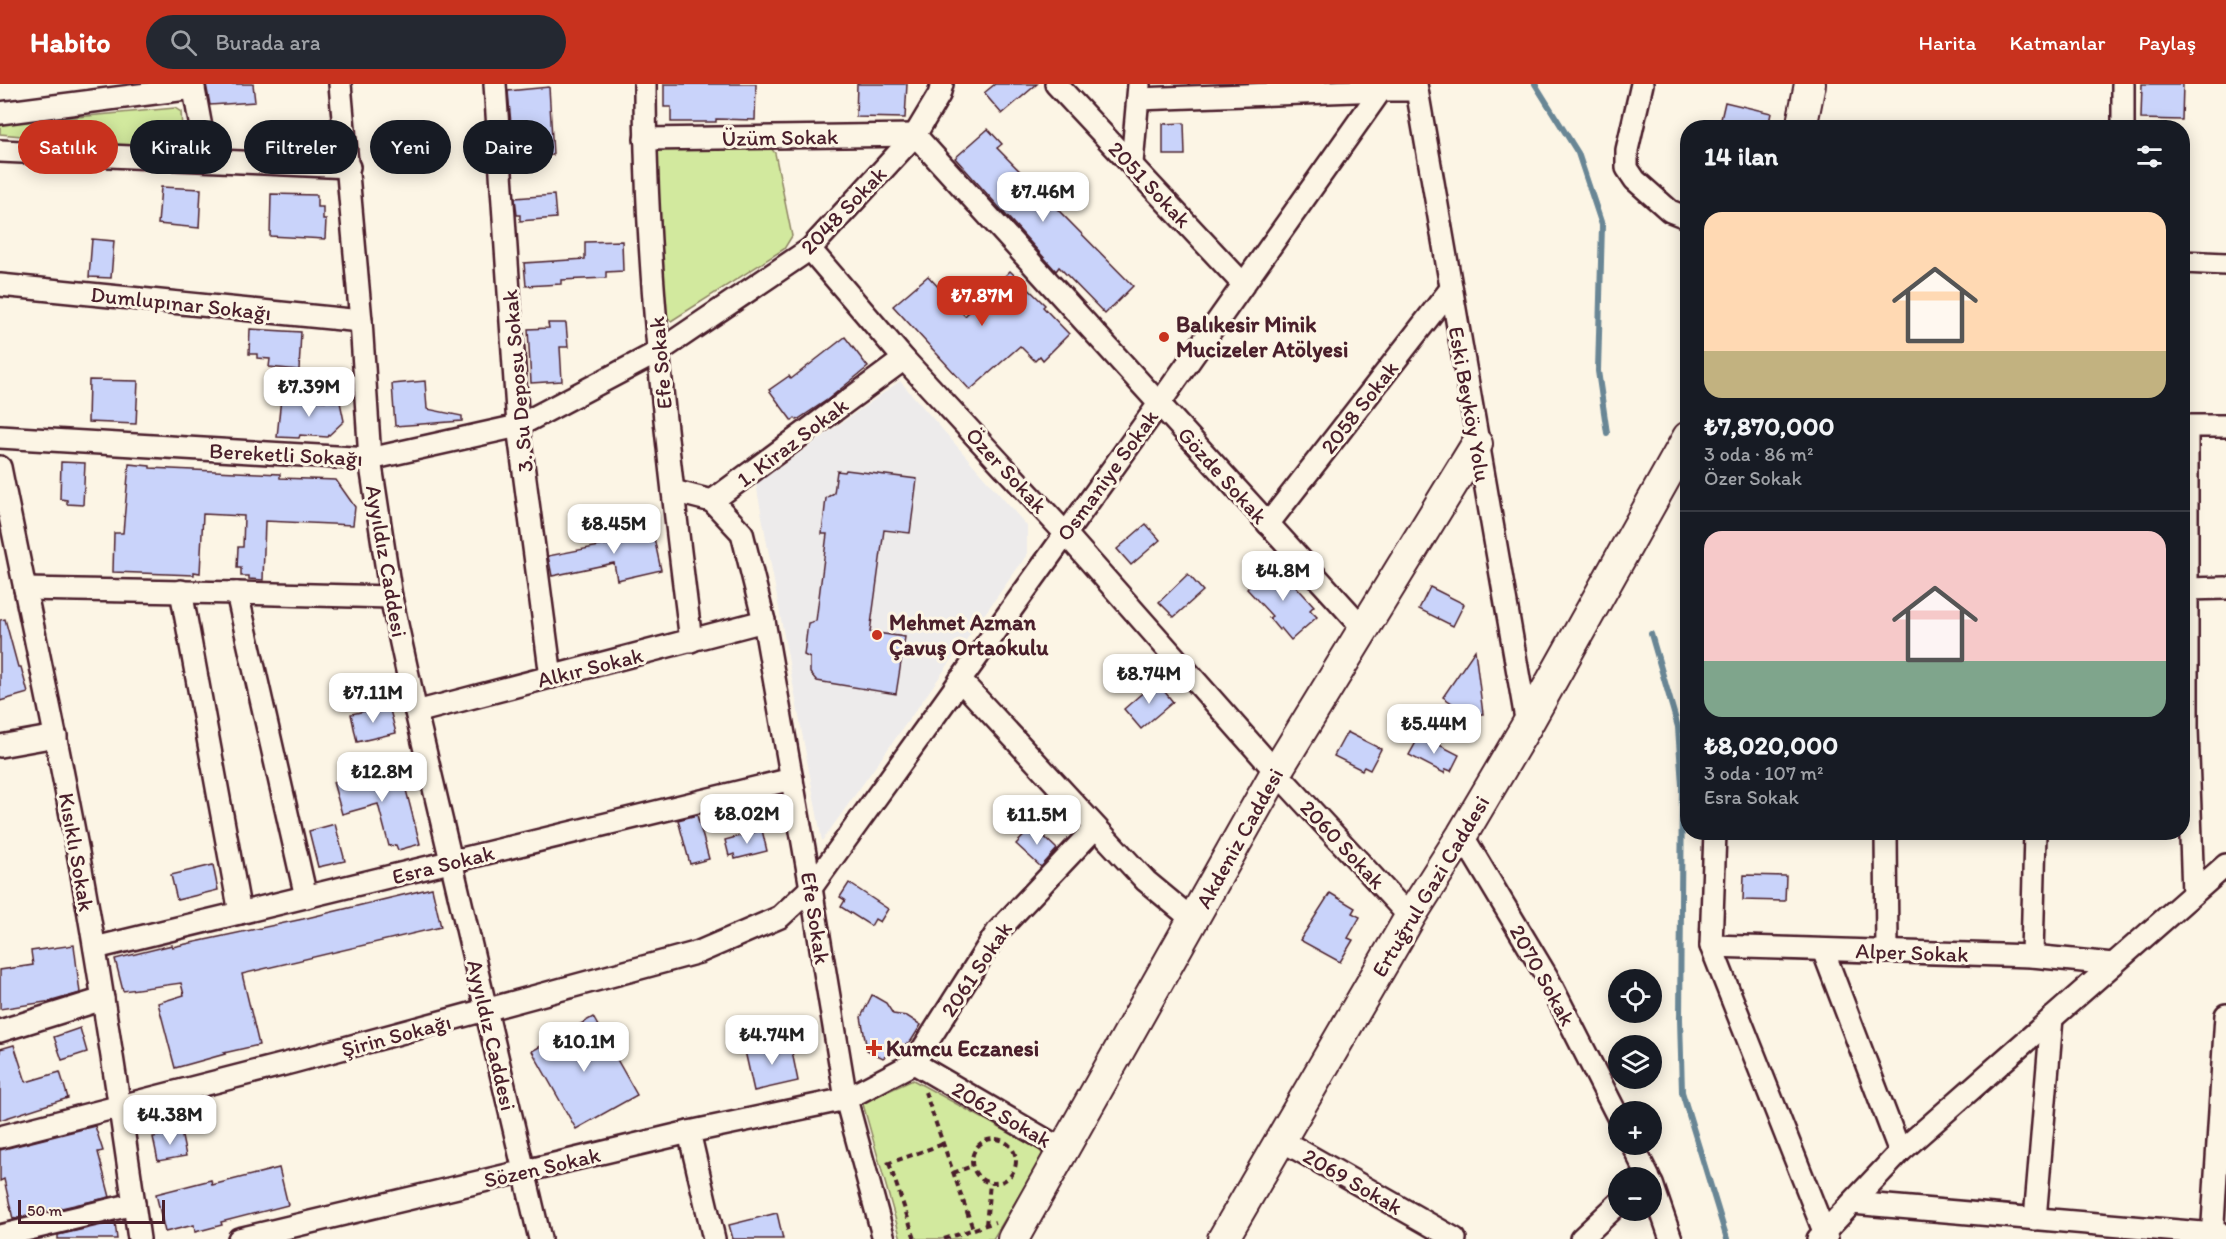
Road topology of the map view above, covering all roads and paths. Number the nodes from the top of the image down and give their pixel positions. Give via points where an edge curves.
1 (340, 84) edge
2 (495, 84) edge
3 (645, 84) edge
4 (942, 84) edge
5 (1056, 84) edge
6 (1642, 84) edge
7 (1810, 84) edge
8 (193, 86) edge
9 (2117, 86) edge
10 (1416, 87) edge
11 (1381, 90) junction
12 (1139, 91) edge
13 (0, 113) edge
14 (199, 120) edge
15 (344, 120) edge
16 (1803, 120) edge
17 (2121, 120) edge
18 (915, 135) junction
19 (645, 139) junction
20 (0, 151) edge
21 (130, 157) edge
22 (1132, 163) junction
23 (350, 174) edge
24 (1680, 215) edge
25 (810, 249) junction
26 (2190, 262) edge
27 (2226, 264) edge
28 (1243, 284) junction
29 (0, 285) edge
30 (1450, 290) junction
31 (361, 321) junction
32 (658, 352) junction
33 (904, 359) junction
34 (1159, 404) junction
35 (518, 426) junction
36 (2190, 426) edge
37 (2226, 426) edge
38 (0, 437) edge
39 (1477, 444) junction
40 (1680, 451) edge
41 (370, 459) junction
42 (0, 467) edge
43 (673, 491) junction
44 (712, 501) junction
45 (1268, 524) junction
46 (1065, 533) junction
47 (2226, 588) edge
48 (25, 589) junction
49 (2190, 589) edge
50 (181, 591) junction
51 (237, 593) junction
52 (390, 597) junction
53 (764, 621) junction
54 (1363, 628) junction
55 (691, 641) junction
56 (551, 677) junction
57 (960, 681) junction
58 (416, 712) junction
59 (1527, 725) junction
60 (56, 736) junction
61 (0, 746) edge
62 (1276, 772) junction
63 (792, 779) junction
64 (1095, 828) junction
65 (2190, 832) edge
66 (1462, 835) junction
67 (1714, 840) edge
68 (1886, 840) edge
69 (2035, 840) edge
70 (452, 862) junction
71 (2226, 865) edge
72 (811, 888) junction
73 (2193, 893) junction
74 (306, 897) junction
75 (240, 913) junction
76 (1410, 917) junction
77 (1193, 920) junction
78 (1711, 946) junction
79 (94, 948) junction
80 (1823, 950) junction
81 (1887, 952) junction
82 (2032, 956) junction
83 (2113, 964) junction
84 (103, 999) junction
85 (486, 1011) junction
86 (2226, 1015) edge
87 (2052, 1018) junction
88 (0, 1031) edge
89 (2225, 1042) edge
90 (914, 1063) junction
91 (923, 1085) dead end
92 (846, 1099) junction
93 (1610, 1101) edge
94 (120, 1105) junction
95 (688, 1132) junction
96 (0, 1137) edge
97 (1281, 1140) junction
98 (943, 1144) junction
99 (1063, 1150) junction
100 (1900, 1152) junction
101 (889, 1163) junction
102 (880, 1166) dead end
103 (972, 1166) junction
104 (524, 1171) junction
105 (953, 1173) junction
106 (990, 1183) junction
107 (1851, 1203) junction
108 (134, 1204) junction
109 (1608, 1213) edge
110 (1662, 1214) edge
111 (2035, 1219) junction
112 (986, 1225) junction
113 (973, 1229) junction
114 (1009, 1229) edge
115 (309, 1231) edge
116 (0, 1236) edge
117 (2217, 1236) edge
118 (1823, 1237) edge
119 (139, 1239) edge
120 (238, 1239) edge
121 (540, 1239) edge
122 (714, 1239) edge
123 (884, 1239) edge
124 (915, 1239) edge
125 (944, 1239) edge
126 (1223, 1239) edge
127 (1455, 1239) edge
128 (1581, 1239) edge
129 (1671, 1239) edge

1 - 15 street, Ayyıldız Caddesi
2 - 35 street, 3. Su Deposu Sokak
3 - 19 street, Efe Sokak
4 - 18 street, 2048 Sokak
5 - 22 street, 2051 Sokak
6 - 24 street via 1627,150 1627,168 1670,211
7 - 16 main road
8 - 13 street
8 - 14 street
9 - 17 street
10 - 11 street
10 - 30 street, Eski Beyköy Yolu
11 - 12 street
11 - 28 street, Osmaniye Sokak
12 - 22 street
18 - 19 street, Üzüm Sokak
18 - 25 street, 2048 Sokak
18 - 34 street, Gözde Sokak
19 - 32 street, Efe Sokak
20 - 21 street
22 - 28 street, 2051 Sokak
23 - 31 street, Ayyıldız Caddesi
25 - 32 street, 2048 Sokak
25 - 33 street, Özer Sokak
26 - 27 street
28 - 34 street, Osmaniye Sokak
29 - 31 street, Dumlupınar Sokağı
30 - 39 street, Eski Beyköy Yolu
30 - 45 street, 2058 Sokak
31 - 41 street, Ayyıldız Caddesi
32 - 35 street, Bereketli Sokağı
32 - 43 street, Efe Sokak
33 - 44 street, 1. Kiraz Sokak
33 - 46 street, Özer Sokak
34 - 45 street, Gözde Sokak
34 - 46 street, Osmaniye Sokak
35 - 41 street, Bereketli Sokağı
35 - 56 street, 3. Su Deposu Sokak
36 - 37 street
38 - 41 street, Bereketli Sokağı
39 - 54 main road, Akdeniz Caddesi
39 - 59 street, Eski Beyköy Yolu
40 - 59 main road, Ertuğrul Gazi Caddesi
41 - 52 street, Ayyıldız Caddesi
42 - 48 street, Kısıklı Sokak
43 - 44 street, 1. Kiraz Sokak
43 - 55 street, Efe Sokak
44 - 53 street, Efe Sokak via 742,533
45 - 54 street, Gözde Sokak
46 - 57 street, Osmaniye Sokak
46 - 62 street, Özer Sokak
47 - 49 street
48 - 50 street
48 - 60 street, Kısıklı Sokak
50 - 51 street
50 - 75 street
51 - 52 street
51 - 74 street
52 - 58 street, Ayyıldız Caddesi
53 - 55 street, Alkır Sokak
53 - 63 street, Efe Sokak
54 - 62 main road, Akdeniz Caddesi
55 - 56 street, Alkır Sokak
56 - 58 street, Alkır Sokak
57 - 64 street
57 - 72 street, Osmaniye Sokak
58 - 70 street, Ayyıldız Caddesi
59 - 66 main road, Ertuğrul Gazi Caddesi
60 - 61 street
60 - 79 street, Kısıklı Sokak
62 - 76 street, 2060 Sokak
62 - 77 main road, Akdeniz Caddesi
63 - 70 street, Esra Sokak
63 - 72 street, Efe Sokak
64 - 77 street via 1146,881
64 - 90 street, 2061 Sokak via 998,932
65 - 73 street
66 - 76 main road, Ertuğrul Gazi Caddesi
66 - 93 street, 2070 Sokak via 1547,977
67 - 78 street
68 - 81 street
69 - 82 street
70 - 74 street, Esra Sokak
70 - 85 street, Ayyıldız Caddesi
71 - 73 street
72 - 85 street, Şirin Sokağı via 780,917 699,952
72 - 92 street, Efe Sokak
73 - 83 street
74 - 75 street, Esra Sokak
75 - 79 street, Esra Sokak
76 - 97 main road, Ertuğrul Gazi Caddesi
77 - 99 main road, Akdeniz Caddesi
78 - 80 street, Alper Sokak
78 - 118 street
79 - 84 street, Kısıklı Sokak
80 - 81 street, Alper Sokak
80 - 100 street
81 - 82 street, Alper Sokak
82 - 83 street, Alper Sokak
83 - 87 street
84 - 88 street
84 - 94 street, Kısıklı Sokak
85 - 94 street, Şirin Sokağı
85 - 104 street, Ayyıldız Caddesi
86 - 89 street
87 - 100 street
87 - 111 street
89 - 117 street
90 - 92 street
90 - 99 street, 2062 Sokak
91 - 98 path
92 - 95 street, Sözen Sokak
92 - 123 street, Efe Sokak
94 - 96 street, Şirin Sokağı
94 - 108 street, Kısıklı Sokak
95 - 104 street, Sözen Sokak
95 - 122 street
97 - 126 main road, Ertuğrul Gazi Caddesi
97 - 127 street, 2069 Sokak
98 - 101 path
98 - 105 path
99 - 114 main road, Akdeniz Caddesi
100 - 107 street
101 - 102 path
101 - 124 path
103 - 105 path
103 - 106 path via 977,1176
103 - 106 path via 972,1155 981,1143 995,1138 1008,1144 1016,1156 1014,1170 1004,1180
104 - 115 street, Sözen Sokak
104 - 121 street, Ayyıldız Caddesi
105 - 113 path
106 - 112 path
107 - 111 street
107 - 118 street
108 - 116 street
108 - 119 street, Kısıklı Sokak
109 - 128 street
110 - 129 street
111 - 117 street
112 - 113 path
112 - 114 path
113 - 125 path
115 - 120 street, Sözen Sokak

